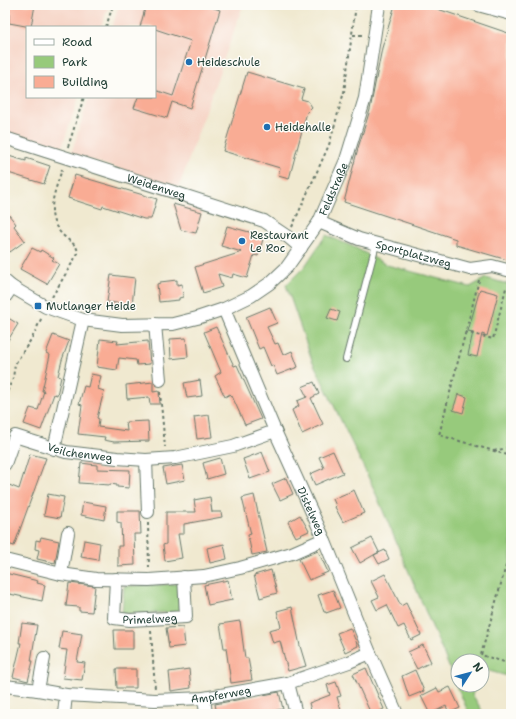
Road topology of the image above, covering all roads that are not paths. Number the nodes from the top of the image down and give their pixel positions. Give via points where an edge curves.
1 (379, 5) edge
2 (478, 5) edge
3 (511, 14) edge
4 (5, 138) edge
5 (319, 222) junction
6 (376, 244) junction
7 (301, 248) junction
8 (511, 271) edge
9 (9, 284) edge
10 (5, 297) edge
11 (224, 309) junction
12 (83, 320) junction
13 (155, 324) junction
14 (346, 359) dead end
15 (160, 380) road end
16 (274, 431) junction
17 (54, 449) junction
18 (146, 460) junction
19 (5, 464) edge
20 (148, 512) road end
21 (68, 533) dead end
22 (324, 539) junction
23 (5, 560) edge
24 (61, 574) junction
25 (184, 577) junction
26 (116, 579) junction
27 (370, 653) junction
28 (44, 658) dead end
29 (288, 683) junction
30 (5, 686) edge
31 (38, 690) junction
32 (66, 696) junction
33 (204, 698) junction
34 (64, 714) edge
35 (206, 714) edge
36 (296, 714) edge
37 (397, 714) edge

1 - 5 street, Feldstraße via 365,98 346,160
2 - 3 street
4 - 7 street, Weidenweg via 264,221
5 - 6 street, Sportplatzweg
5 - 7 street, Feldstraße
6 - 8 street, Sportplatzweg via 470,269 492,266
6 - 14 lane
7 - 11 street, Feldstraße via 287,267 270,283
9 - 10 street
9 - 12 street, Feldstraße via 46,307
11 - 13 street, Feldstraße via 172,324
11 - 16 street, Distelweg
12 - 13 street, Feldstraße via 122,325
12 - 17 street
13 - 15 street
16 - 18 street, Veilchenweg via 233,446 166,459
16 - 22 street, Distelweg
17 - 18 street, Veilchenweg
17 - 19 street, Veilchenweg via 16,436
18 - 20 street
21 - 24 street
22 - 25 street via 292,553 240,568 204,576
22 - 27 street, Distelweg
23 - 24 street
24 - 26 street
25 - 26 street
25 - 26 street, Primelweg via 186,617 130,620 114,618
27 - 29 street, Ampferweg
27 - 37 street, Distelweg
28 - 31 street
29 - 33 street, Ampferweg
29 - 36 street
30 - 31 street, Ampferweg
31 - 32 street, Ampferweg
32 - 33 street, Ampferweg via 155,700
32 - 34 street
33 - 35 street

